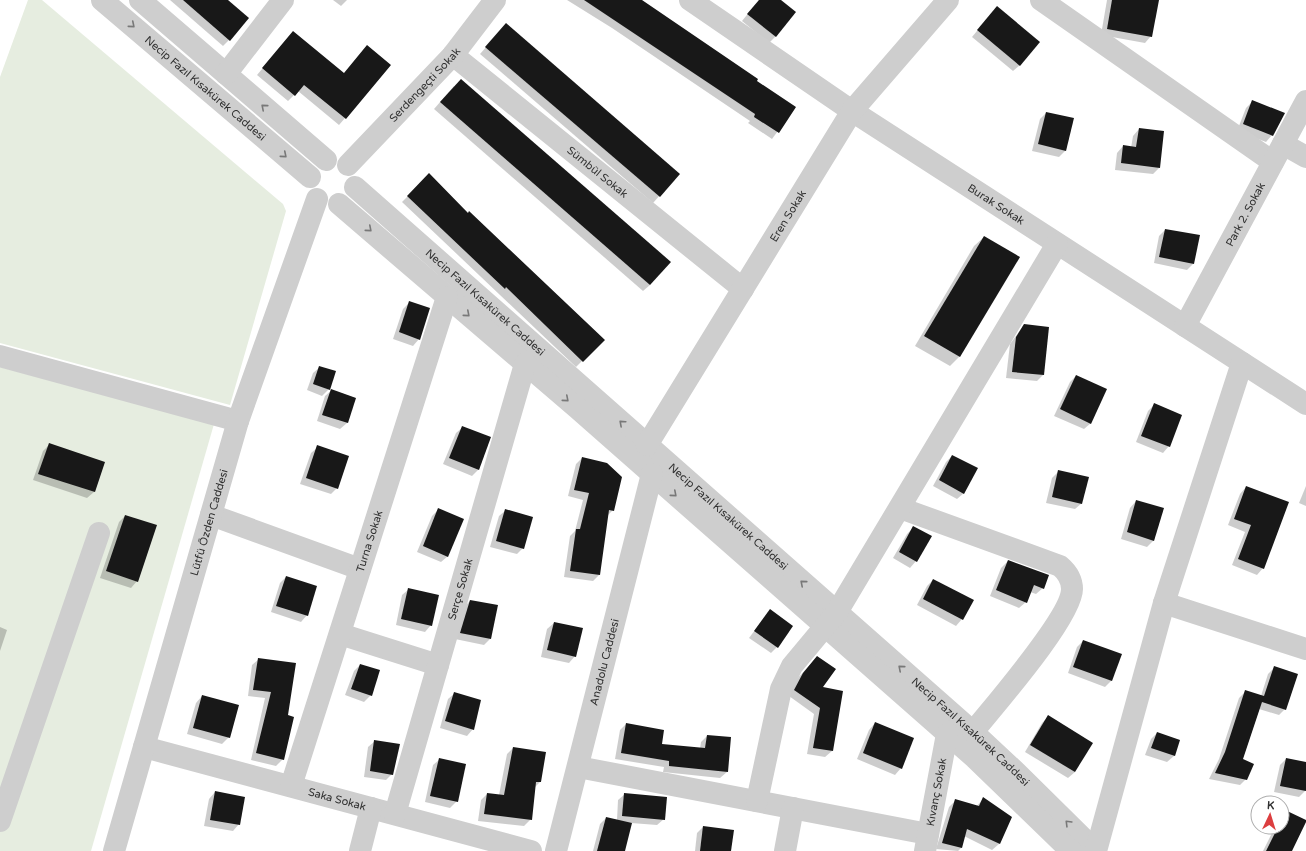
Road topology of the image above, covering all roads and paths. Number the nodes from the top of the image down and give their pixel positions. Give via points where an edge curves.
1 (102, 0) edge
2 (140, 0) edge
3 (283, 0) edge
4 (496, 0) edge
5 (690, 0) edge
6 (948, 0) edge
7 (1040, 0) edge
8 (453, 54) junction
9 (226, 74) junction
10 (1306, 101) edge
11 (852, 111) junction
12 (1278, 153) junction
13 (1306, 157) edge
14 (326, 160) junction
15 (348, 165) junction
16 (310, 177) junction
17 (355, 187) junction
18 (317, 199) junction
19 (339, 204) junction
20 (1057, 244) junction
21 (743, 289) junction
22 (447, 297) junction
23 (1185, 326) junction
24 (0, 356) edge
25 (1242, 363) junction
26 (526, 364) junction
27 (1306, 404) edge
28 (238, 421) junction
29 (647, 445) junction
30 (652, 474) junction
31 (900, 508) junction
32 (211, 515) junction
33 (99, 533) dead end
34 (360, 569) junction
35 (1164, 603) junction
36 (832, 619) junction
37 (340, 634) junction
38 (1306, 649) edge
39 (438, 665) junction
40 (973, 732) junction
41 (947, 734) junction
42 (144, 747) junction
43 (578, 767) junction
44 (291, 786) junction
45 (757, 801) junction
46 (371, 808) junction
47 (793, 808) junction
48 (396, 814) junction
49 (0, 822) edge
50 (926, 842) edge
51 (114, 851) edge
52 (360, 851) edge
53 (531, 851) edge
54 (556, 851) edge
55 (785, 851) edge
56 (1071, 851) edge
57 (1096, 851) edge

1 -> 16 street, Necip Fazıl Kısakürek Caddesi
2 - 9 street, Necip Fazıl Kısakürek Caddesi
3 - 9 street
4 - 8 street, Serdengeçti Sokak
5 - 11 street, Burak Sokak
6 - 11 street, Eren Sokak
7 - 12 street
8 - 15 street, Serdengeçti Sokak
8 - 21 street, Sümbül Sokak
14 -> 9 street, Necip Fazıl Kısakürek Caddesi
10 - 12 street, Park 2. Sokak
11 - 20 street, Burak Sokak
11 - 21 street, Eren Sokak
12 - 13 street
12 - 23 street, Park 2. Sokak
14 - 15 street via 342,161
14 - 16 street via 313,169
15 - 17 street via 353,171
16 - 18 street via 310,185
17 - 19 street via 346,200
29 -> 17 street, Necip Fazıl Kısakürek Caddesi
18 - 19 street via 331,205
18 - 28 street, Lütfü Özden Caddesi
19 -> 22 street, Necip Fazıl Kısakürek Caddesi
20 - 23 street, Burak Sokak
20 - 31 street
21 - 29 street, Eren Sokak
22 -> 26 street, Necip Fazıl Kısakürek Caddesi
22 - 34 street, Turna Sokak
23 - 25 street, Burak Sokak
24 - 28 street
25 - 27 street, Burak Sokak
25 - 35 street
26 -> 30 street, Necip Fazıl Kısakürek Caddesi
26 - 39 street, Serçe Sokak
28 - 32 street, Lütfü Özden Caddesi
36 -> 29 street, Necip Fazıl Kısakürek Caddesi
30 -> 36 street, Necip Fazıl Kısakürek Caddesi
30 - 43 street, Anadolu Caddesi
31 - 36 street
31 - 40 street via 1060,566 1069,576 1071,596 1052,631
32 - 34 street
32 - 42 street, Lütfü Özden Caddesi
33 - 49 street
34 - 37 street, Turna Sokak
35 - 38 street
35 - 57 street
40 -> 36 street, Necip Fazıl Kısakürek Caddesi
36 - 41 street, Necip Fazıl Kısakürek Caddesi
36 - 45 street via 792,666 780,689
37 - 39 street
37 - 44 street, Turna Sokak
39 - 48 street, Serçe Sokak
57 -> 40 street, Necip Fazıl Kısakürek Caddesi
41 - 50 street, Kıvanç Sokak
41 - 56 street, Necip Fazıl Kısakürek Caddesi
42 - 44 street, Saka Sokak
42 - 51 street, Lütfü Özden Caddesi
43 - 45 street
43 - 54 street, Anadolu Caddesi
44 - 46 street, Saka Sokak
45 - 47 street
46 - 48 street, Saka Sokak
46 - 52 street
47 - 50 street
47 - 55 street
48 - 53 street, Saka Sokak

